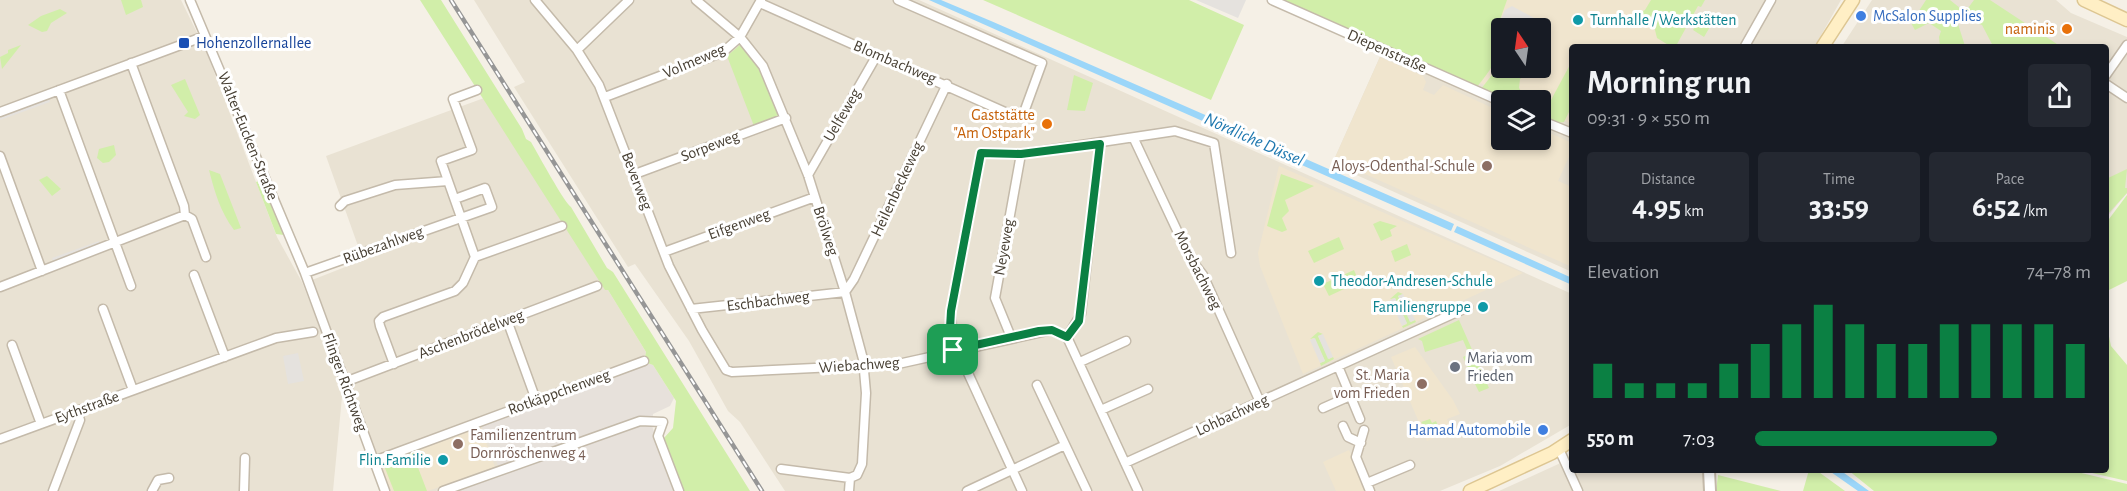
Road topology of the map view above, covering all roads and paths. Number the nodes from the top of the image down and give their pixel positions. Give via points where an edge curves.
1 (190, 0) edge
2 (535, 0) edge
3 (628, 0) edge
4 (696, 0) edge
5 (898, 0) edge
6 (1272, 0) edge
7 (1771, 0) edge
8 (1853, 0) edge
9 (2084, 0) edge
10 (761, 2) edge
11 (2127, 20) edge
12 (205, 36) junction
13 (740, 37) junction
14 (1746, 44) edge
15 (1823, 44) edge
16 (2127, 45) edge
17 (577, 50) junction
18 (877, 55) junction
19 (131, 63) junction
20 (2109, 71) edge
21 (947, 84) junction
22 (2109, 86) edge
23 (59, 90) junction
24 (477, 90) dead end
25 (605, 97) junction
26 (1491, 97) edge
27 (2127, 98) edge
28 (0, 112) edge
29 (786, 118) junction
30 (1551, 124) edge
31 (1569, 132) edge
32 (1134, 139) junction
33 (1100, 144) junction
34 (1021, 154) junction
35 (0, 156) edge
36 (635, 174) junction
37 (808, 175) junction
38 (448, 181) junction
39 (814, 197) junction
40 (455, 199) junction
41 (340, 206) dead end
42 (185, 214) junction
43 (462, 218) junction
44 (562, 226) dead end
45 (116, 243) junction
46 (664, 252) junction
47 (1231, 253) dead end
48 (206, 257) dead end
49 (475, 257) junction
50 (42, 271) junction
51 (305, 273) junction
52 (194, 275) dead end
53 (597, 285) dead end
54 (132, 286) dead end
55 (0, 287) edge
56 (845, 292) junction
57 (1468, 307) dead end
58 (103, 309) dead end
59 (692, 309) junction
60 (507, 320) junction
61 (313, 332) dead end
62 (1011, 337) junction
63 (1067, 337) junction
64 (1126, 341) dead end
65 (12, 345) dead end
66 (955, 350) junction
67 (225, 357) junction
68 (644, 361) dead end
69 (1080, 362) junction
70 (394, 364) junction
71 (1338, 366) junction
72 (864, 367) junction
73 (726, 370) joint
74 (345, 382) junction
75 (1037, 385) dead end
76 (1148, 389) dead end
77 (133, 390) junction
78 (1350, 396) junction
79 (536, 400) junction
80 (1260, 402) junction
81 (1323, 408) dead end
82 (1101, 410) junction
83 (77, 411) junction
84 (1360, 419) dead end
85 (41, 424) junction
86 (1343, 426) dead end
87 (1364, 430) dead end
88 (0, 439) edge
89 (1569, 442) edge
90 (1361, 443) junction
91 (1065, 445) junction
92 (1559, 449) junction
93 (245, 458) dead end
94 (374, 461) junction
95 (1125, 464) junction
96 (1410, 465) dead end
97 (781, 470) dead end
98 (1012, 470) junction
99 (1569, 471) edge
100 (1570, 473) edge
101 (1709, 473) edge
102 (169, 478) dead end
103 (850, 478) junction
104 (1368, 487) edge
105 (53, 491) edge
106 (152, 491) edge
107 (244, 491) edge
108 (385, 491) edge
109 (443, 491) edge
110 (679, 491) edge
111 (849, 491) edge
112 (967, 491) edge
113 (1022, 491) edge
114 (1087, 491) edge
115 (1138, 491) edge
116 (1470, 491) edge
117 (1578, 491) edge
118 (1710, 491) edge

1 - 12 street, Walter-Eucken-Straße
2 - 17 street, Beverweg
3 - 17 street
4 - 13 street, Brölweg
5 - 21 street, Blombachweg via 1042,63 1022,117
6 - 26 street, Diepenstraße
7 - 14 street
8 - 15 main road
9 - 11 main road
10 - 13 street, Volmeweg
10 - 18 street, Blombachweg
12 - 19 street
12 - 51 street, Walter-Eucken-Straße
13 - 25 street, Volmeweg via 723,52
13 - 29 street, Brölweg via 763,66
16 - 20 street
17 - 25 street, Beverweg
18 - 21 street, Blombachweg
18 - 37 street, Uelfeweg
19 - 23 street
19 - 42 street
21 - 56 street, Heilenbeckeweg
22 - 27 street
23 - 28 street
23 - 45 street
24 - 38 street via 453,99 472,150 441,161
25 - 36 street, Beverweg
29 - 36 street, Sorpeweg
29 - 37 street, Brölweg
30 - 31 street
32 - 33 street
32 - 47 street via 1179,131 1216,145
32 - 80 street, Morsbachweg via 1190,258 1203,275
33 - 34 street
33 - 63 street via 1081,314
34 - 62 street, Neyeweg via 995,298
34 - 66 street via 981,153 951,311
35 - 50 street
36 - 46 street, Beverweg
37 - 39 street, Brölweg
38 - 40 street
38 - 41 street via 395,185
39 - 46 street, Eifgenweg
39 - 56 street, Brölweg
40 - 43 street
40 - 43 street, Rübezahlweg via 485,188 492,207
42 - 45 street
42 - 48 street via 192,219
43 - 49 street
43 - 51 street, Rübezahlweg
44 - 49 street
45 - 50 street
45 - 54 street
46 - 59 street, Beverweg
49 - 70 street via 455,291 379,321
50 - 55 street
51 - 74 street, Flinger Richtweg
52 - 67 street
53 - 60 street, Aschenbrödelweg
56 - 59 street, Eschbachweg
56 - 72 street, Brölweg
57 - 71 street, Lohbachweg
58 - 77 street, Eythstraße
59 - 73 street, Beverweg
60 - 70 street, Aschenbrödelweg
60 - 79 street
61 - 67 street, Eythstraße via 286,335
62 - 63 street, Wiebachweg via 1052,330
62 - 66 street, Wiebachweg
63 - 69 street
64 - 69 street
65 - 85 street, Eythstraße
66 - 72 street, Wiebachweg via 898,364
66 - 98 street
67 - 77 street, Eythstraße
68 - 79 street, Rotkäppchenweg
69 - 82 street
70 - 74 street, Aschenbrödelweg
71 - 78 street
71 - 80 street, Lohbachweg
72 - 73 street, Wiebachweg
72 - 103 street, Brölweg via 862,464 857,475
74 - 94 street, Flinger Richtweg
75 - 91 street
76 - 82 street
77 - 83 street, Eythstraße
78 - 81 street
78 - 84 street
79 - 94 street, Rotkäppchenweg
80 - 95 street, Lohbachweg
82 - 95 street
83 - 85 street, Eythstraße
83 - 105 street via 80,420
85 - 88 street, Eythstraße
86 - 90 street via 1348,437
87 - 90 street
89 - 92 main road
90 - 104 street via 1356,458
91 - 98 street
91 - 114 street
92 - 99 street
92 - 116 main road
93 - 107 street
94 - 108 street, Flinger Richtweg
95 - 115 street
96 - 104 street
97 - 103 street
98 - 112 street
98 - 113 street
100 - 117 street
101 - 118 street
102 - 106 street via 158,480
103 - 111 street, Brölweg
109 - 110 street via 640,421 663,422 658,436

